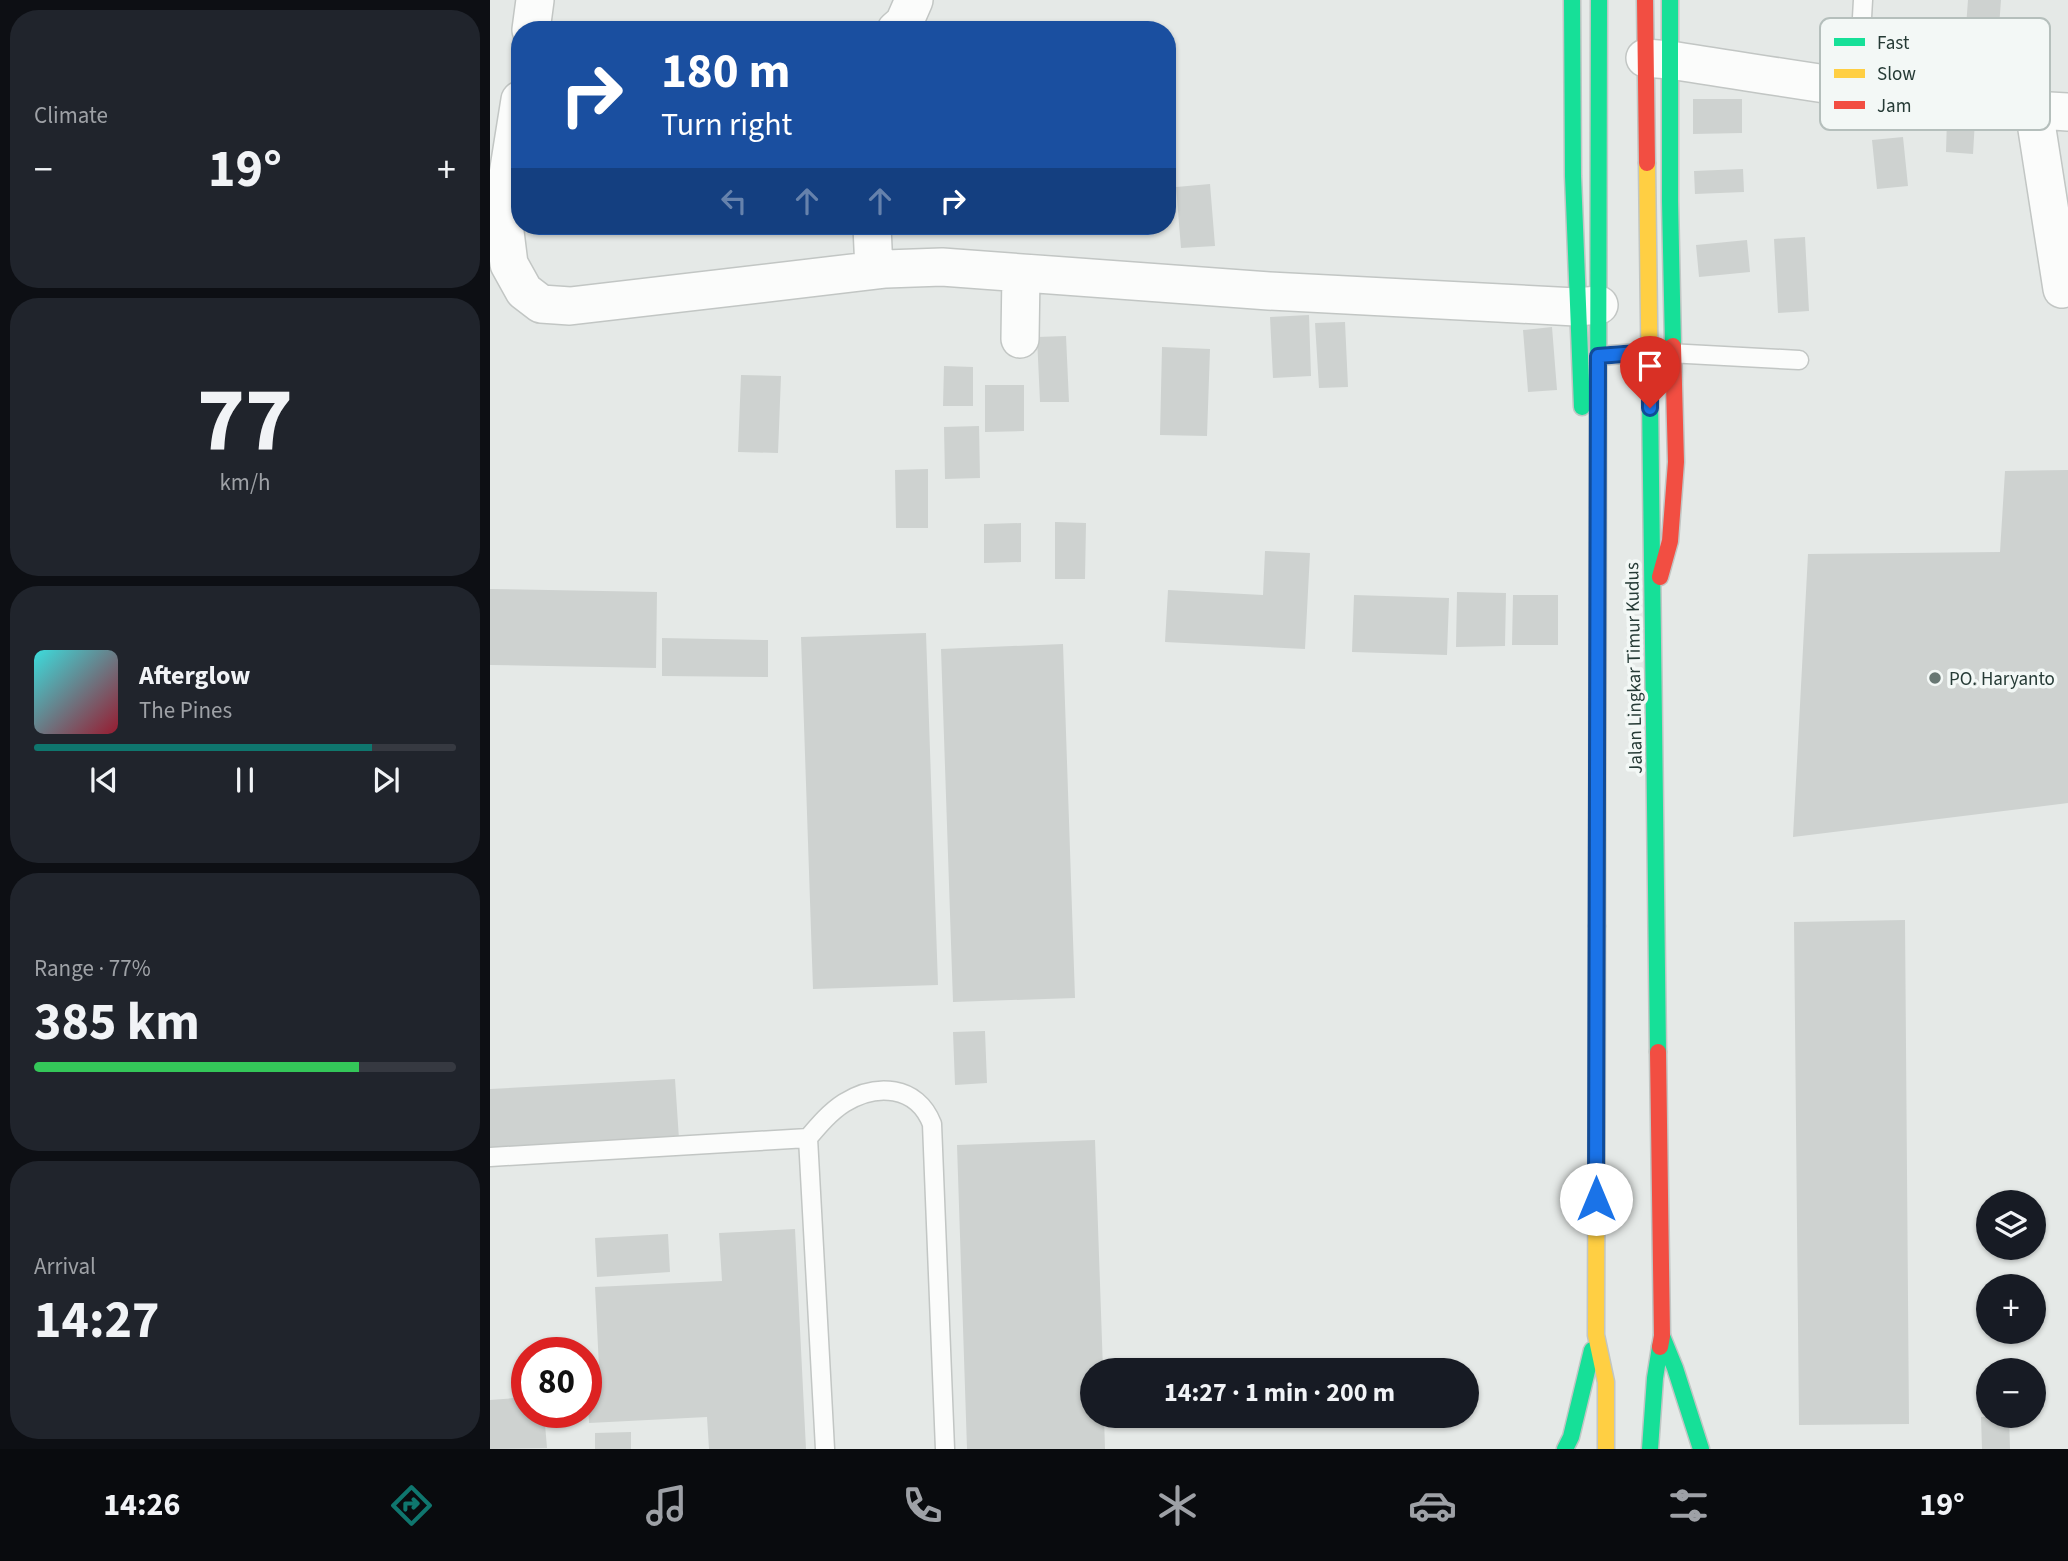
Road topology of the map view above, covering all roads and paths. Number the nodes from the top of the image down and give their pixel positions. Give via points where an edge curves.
1 (535, 0) edge
2 (914, 0) edge
3 (1572, 0) edge
4 (1599, 0) edge
5 (1644, 0) edge
6 (1670, 0) edge
7 (1863, 0) edge
8 (1862, 18) edge
9 (532, 21) edge
10 (905, 21) edge
11 (1658, 59) junction
12 (1820, 82) edge
13 (2051, 111) edge
14 (511, 156) edge
15 (872, 235) edge
16 (874, 270) junction
17 (1021, 273) junction
18 (2062, 289) dead end
19 (1588, 306) junction
20 (1020, 339) dead end
21 (1650, 352) junction
22 (1674, 353) junction
23 (1598, 356) junction
24 (1799, 360) dead end
25 (1598, 572) junction
26 (1653, 602) junction
27 (808, 1138) junction
28 (490, 1157) edge
29 (1596, 1335) junction
30 (1662, 1336) junction
31 (825, 1449) edge
32 (945, 1449) edge
33 (1565, 1449) edge
34 (1606, 1449) edge
35 (1650, 1449) edge
36 (1702, 1449) edge

1 - 9 street
2 - 10 street
3 - 19 main road
4 - 19 main road, Jalan Lingkar Timur Kudus
5 - 11 main road, Jalan Lingkar Timur Kudus
6 - 11 main road
7 - 8 lane
11 - 12 street
11 - 21 main road, Jalan Lingkar Timur Kudus
11 - 22 main road
13 - 18 street
14 - 16 street via 504,224 509,264 524,291 541,304 570,306
15 - 16 street
16 - 17 street via 942,267
17 - 19 street via 1269,291
17 - 20 street
19 - 23 main road, Jalan Lingkar Timur Kudus
19 - 25 main road via 1586,491
21 - 22 lane
21 - 23 lane
21 - 26 main road, Jalan Lingkar Timur Kudus
22 - 24 lane
22 - 26 main road via 1670,541
23 - 25 main road, Jalan Lingkar Timur Kudus
25 - 29 main road, Jalan Lingkar Timur Kudus
26 - 30 main road, Jalan Lingkar Timur Kudus
27 - 28 lane
27 - 31 lane
27 - 32 lane via 846,1102 880,1091 911,1096 928,1114
29 - 33 main road
29 - 34 main road via 1606,1382
30 - 35 main road
30 - 36 main road

